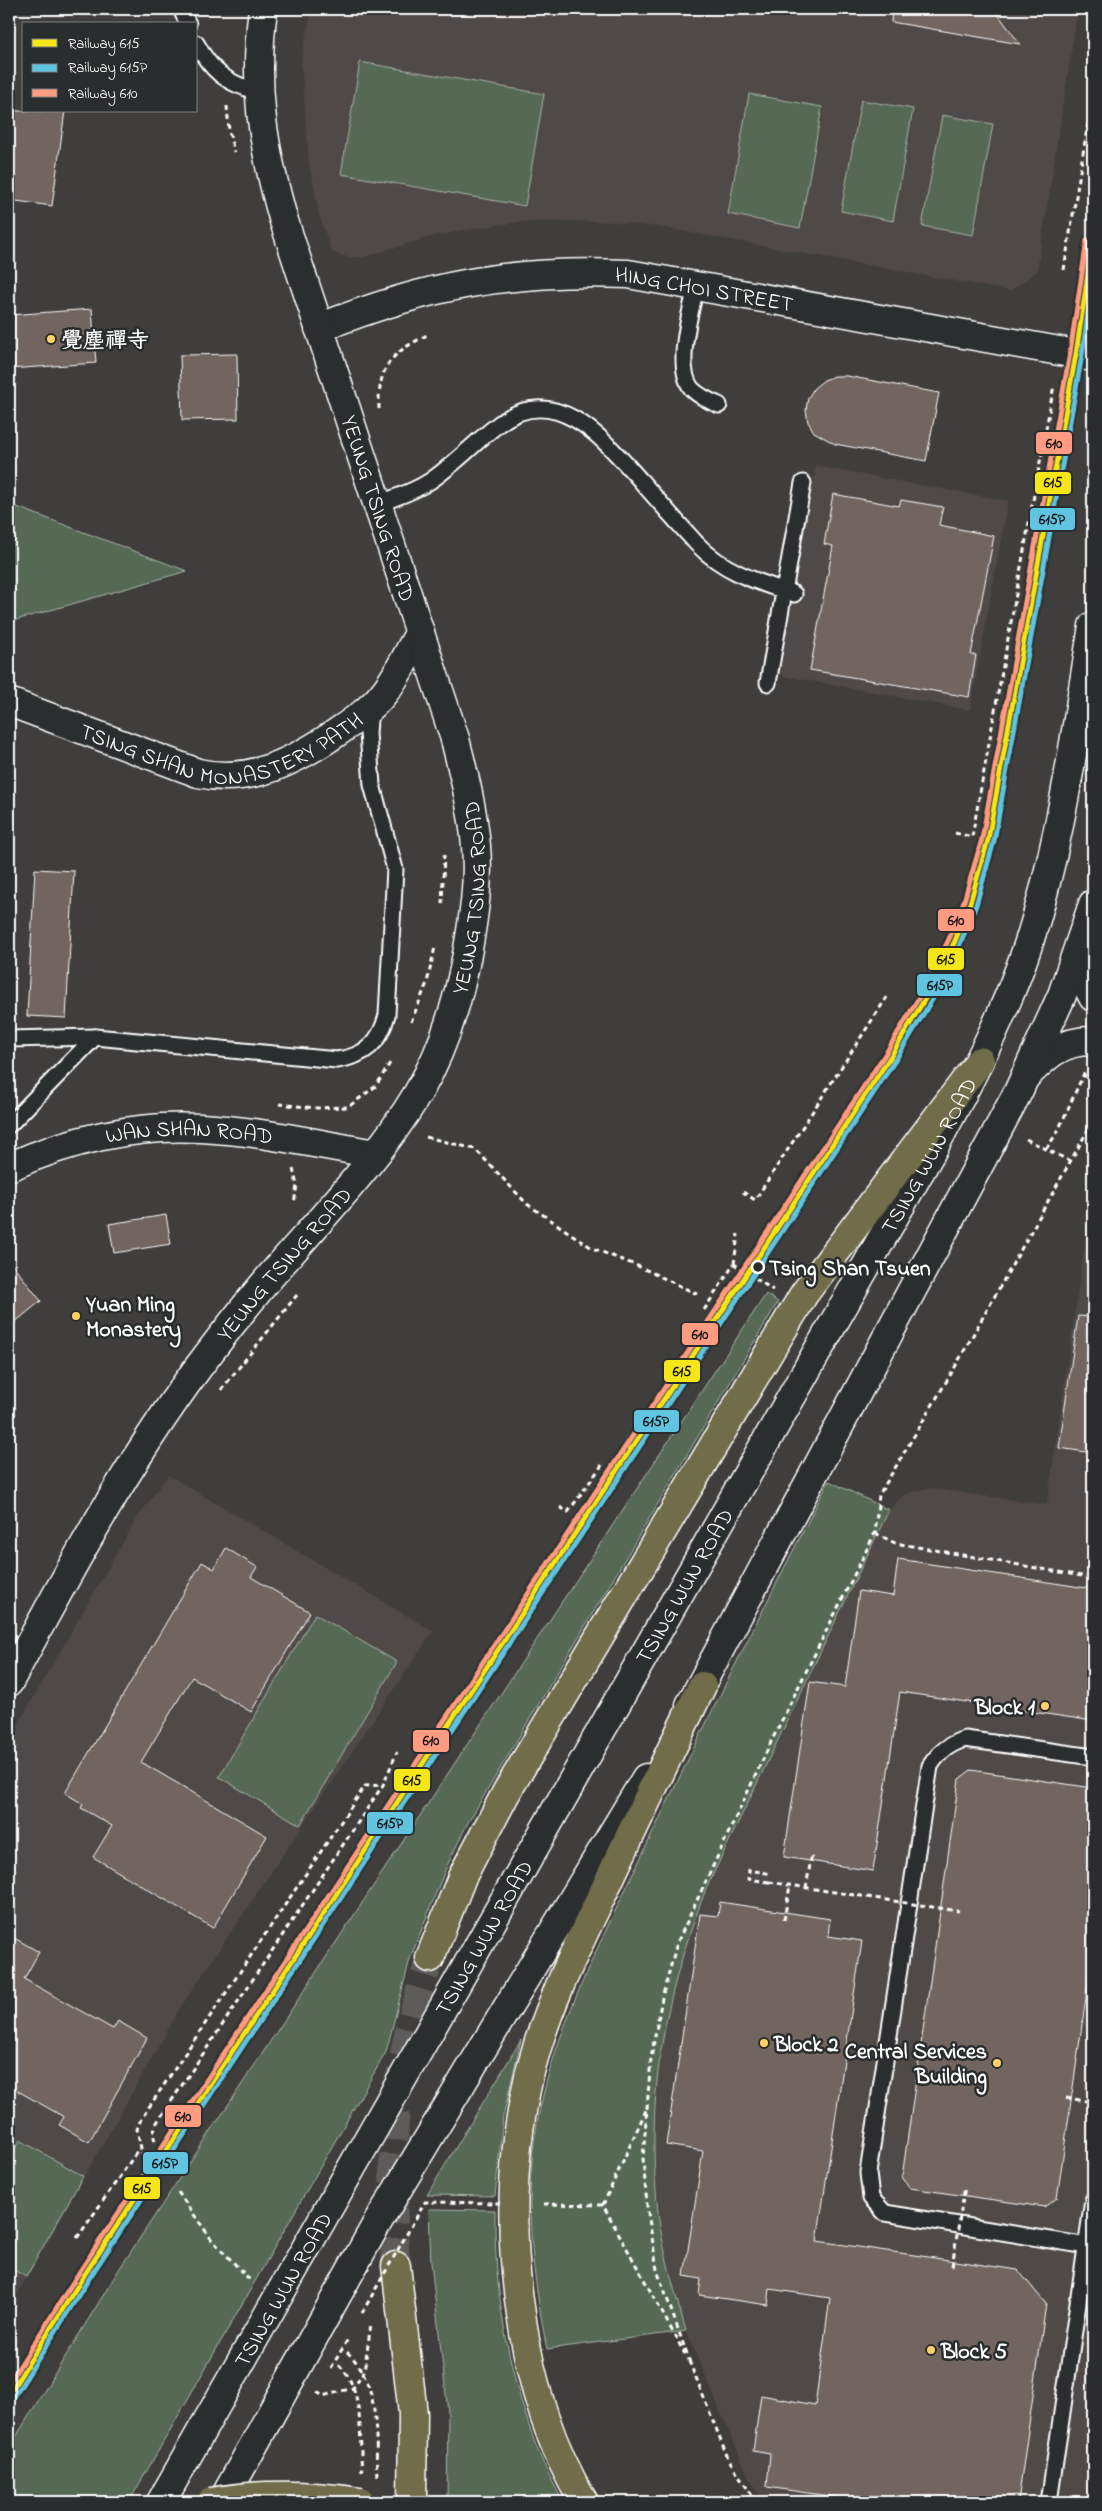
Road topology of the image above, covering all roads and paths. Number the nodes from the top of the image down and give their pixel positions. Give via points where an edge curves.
1 (181, 9) edge
2 (263, 9) edge
3 (187, 22) edge
4 (198, 46) edge
5 (224, 78) junction
6 (258, 90) junction
7 (1093, 92) edge
8 (236, 160) dead end
9 (1064, 270) dead end
10 (696, 286) junction
11 (319, 328) junction
12 (1093, 357) edge
13 (1054, 385) dead end
14 (719, 405) dead end
15 (803, 484) dead end
16 (378, 504) junction
17 (789, 592) junction
18 (1093, 626) edge
19 (420, 632) junction
20 (768, 683) dead end
21 (9, 702) edge
22 (370, 708) junction
23 (955, 833) dead end
24 (444, 848) dead end
25 (1093, 904) edge
26 (442, 912) dead end
27 (1084, 936) junction
28 (437, 939) dead end
29 (887, 998) dead end
30 (1093, 998) edge
31 (410, 1024) dead end
32 (95, 1037) junction
33 (9, 1039) edge
34 (1093, 1041) edge
35 (394, 1055) dead end
36 (980, 1061) junction
37 (1093, 1076) edge
38 (1025, 1078) junction
39 (276, 1104) dead end
40 (1093, 1121) edge
41 (9, 1125) edge
42 (420, 1135) dead end
43 (1026, 1139) dead end
44 (1046, 1149) junction
45 (375, 1154) junction
46 (1072, 1162) junction
47 (9, 1167) edge
48 (292, 1167) dead end
49 (743, 1192) dead end
50 (288, 1212) dead end
51 (738, 1234) dead end
52 (734, 1264) junction
53 (776, 1292) dead end
54 (697, 1294) dead end
55 (704, 1310) dead end
56 (602, 1465) dead end
57 (560, 1507) dead end
58 (875, 1533) junction
59 (1093, 1578) edge
60 (9, 1682) edge
61 (702, 1686) junction
62 (397, 1752) dead end
63 (1093, 1757) edge
64 (383, 1785) junction
65 (812, 1853) dead end
66 (772, 1874) dead end
67 (790, 1885) junction
68 (806, 1888) junction
69 (959, 1911) dead end
70 (784, 1920) dead end
71 (430, 1958) tunnel mouth
72 (1066, 2098) dead end
73 (1093, 2102) edge
74 (648, 2105) junction
75 (155, 2140) dead end
76 (140, 2149) junction
77 (143, 2158) dead end
78 (965, 2186) dead end
79 (178, 2192) dead end
80 (1093, 2200) edge
81 (500, 2203) dead end
82 (536, 2204) dead end
83 (603, 2205) junction
84 (76, 2238) dead end
85 (1087, 2246) junction
86 (396, 2266) tunnel mouth
87 (952, 2266) dead end
88 (254, 2284) dead end
89 (362, 2313) dead end
90 (371, 2323) dead end
91 (348, 2339) dead end
92 (347, 2352) dead end
93 (690, 2363) junction
94 (339, 2366) dead end
95 (331, 2368) dead end
96 (364, 2371) junction
97 (353, 2388) junction
98 (317, 2392) dead end
99 (377, 2480) dead end
100 (361, 2489) edge
101 (161, 2502) edge
102 (211, 2502) edge
103 (222, 2502) edge
104 (412, 2502) edge
105 (584, 2502) edge
106 (756, 2502) edge
107 (1049, 2502) edge

1 - 3 lane
2 - 6 main road, YEUNG TSING ROAD via 258,48
4 - 5 lane
5 - 6 lane via 239,87
5 - 8 path via 229,131
6 - 11 main road, YEUNG TSING ROAD via 264,144 273,184
7 - 9 path
10 - 11 main road, HING CHOI STREET via 628,274 522,274 419,293
10 - 12 main road, HING CHOI STREET
10 - 14 lane via 684,372 691,388 703,399
11 - 16 main road, YEUNG TSING ROAD
13 - 23 path via 972,837
15 - 17 lane
16 - 17 lane via 431,480 511,415 528,408 548,410 570,417 603,439 713,559 746,578
16 - 19 main road, YEUNG TSING ROAD
17 - 20 lane
18 - 36 main road, TSING WUN ROAD via 1057,838 1037,917 1009,998
19 - 22 main road, TSING SHAN MONASTERY PATH via 392,682
19 - 45 main road, YEUNG TSING ROAD via 455,739 472,815 476,848 474,909 458,993 436,1057 414,1099
21 - 22 main road, TSING SHAN MONASTERY PATH via 187,770 209,776 232,777 287,762 326,740
22 - 32 lane via 368,733 372,785 396,869 387,1015 376,1042 366,1052 337,1060
24 - 26 path
25 - 27 main road
27 - 30 main road via 1083,978
27 - 38 main road
28 - 31 path via 427,983
29 - 49 path via 755,1200
32 - 33 lane
32 - 41 lane
34 - 38 main road via 1078,1041 1054,1050
35 - 39 path via 376,1086 348,1107
36 - 71 main road via 804,1294 506,1793 462,1877
36 - 101 main road, TSING WUN ROAD via 934,1147
37 - 44 path via 1083,1076 1057,1133
38 - 61 main road
40 - 46 path
42 - 54 path via 475,1149 527,1204 592,1248
43 - 44 path
44 - 46 path
45 - 47 main road, WAN SHAN ROAD via 201,1128 145,1130 89,1139
45 - 60 main road, YEUNG TSING ROAD via 238,1317 158,1424 88,1537
46 - 58 path via 879,1495
48 - 50 path via 297,1185 294,1204
51 - 52 path
52 - 53 path
52 - 55 path
56 - 57 path via 568,1512
58 - 59 path via 895,1542
58 - 74 path via 772,1740 677,1942 662,1998
61 - 103 main road via 376,2225
61 - 105 main road via 563,1976 538,2045 519,2135 513,2233 524,2334 537,2397 561,2460
62 - 64 path
63 - 85 lane via 965,1739 942,1750 930,1766 868,2180 871,2198 877,2206 896,2216
64 - 75 path via 156,2124
64 - 76 path via 365,1786 146,2110 137,2129
65 - 68 path
66 - 67 path, bridge via 749,1870 748,1879
67 - 68 path, bridge
67 - 70 path
68 - 69 path, bridge
72 - 73 path
74 - 83 path
74 - 93 path via 643,2158 657,2270
76 - 77 path
76 - 84 path
78 - 87 path, bridge
79 - 88 path via 212,2240
80 - 85 lane
81 - 89 path, bridge via 425,2202
82 - 83 path
83 - 93 path
85 - 107 lane
86 - 104 main road via 413,2414
90 - 96 path
91 - 95 path, bridge
92 - 96 path
93 - 106 path via 728,2458
94 - 97 path
96 - 97 path
96 - 99 path via 373,2409
97 - 98 path via 323,2396
97 - 100 path
100 - 102 main road, bridge via 326,2497 273,2495

